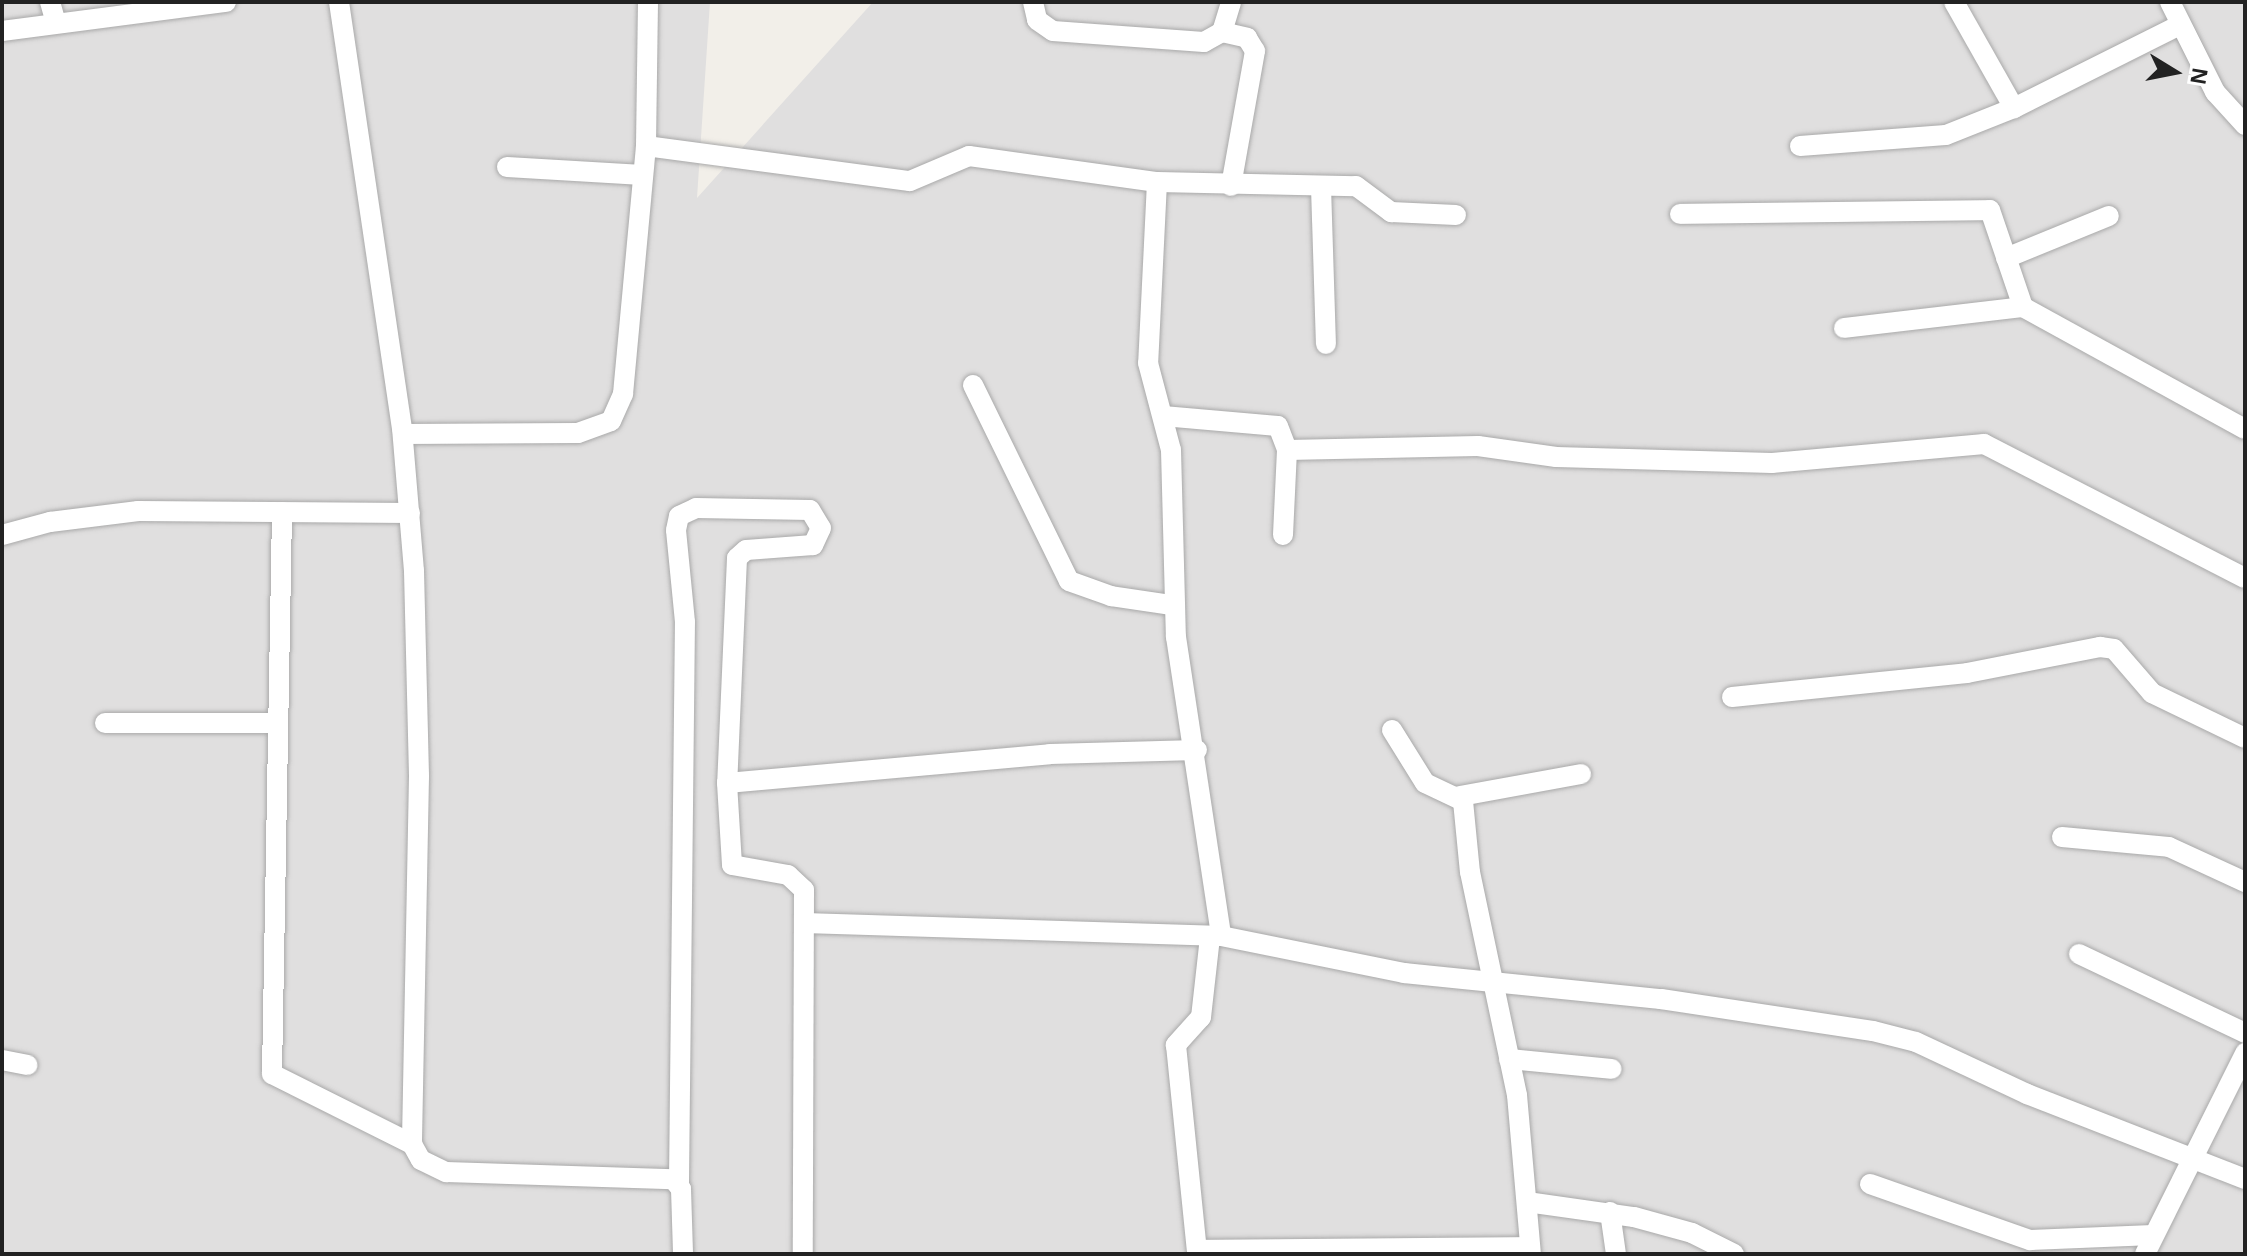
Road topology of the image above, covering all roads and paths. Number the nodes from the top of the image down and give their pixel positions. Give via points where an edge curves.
1 (50, 2) edge
2 (226, 2) edge
3 (339, 2) edge
4 (648, 2) edge
5 (1033, 2) edge
6 (1231, 2) edge
7 (1954, 2) edge
8 (2170, 2) edge
9 (56, 23) junction
10 (2178, 26) junction
11 (2, 31) edge
12 (1222, 32) junction
13 (2014, 108) junction
14 (2245, 125) edge
15 (646, 146) junction
16 (1800, 146) dead end
17 (507, 167) dead end
18 (643, 175) junction
19 (1157, 182) junction
20 (1231, 186) junction
21 (1321, 187) junction
22 (1680, 214) dead end
23 (1456, 215) dead end
24 (2109, 216) dead end
25 (2006, 258) junction
26 (2023, 307) junction
27 (1844, 328) dead end
28 (1326, 344) dead end
29 (973, 385) dead end
30 (1163, 416) junction
31 (2245, 429) edge
32 (403, 434) junction
33 (1287, 450) junction
34 (282, 512) junction
35 (410, 513) junction
36 (2, 535) edge
37 (1283, 535) dead end
38 (2245, 578) edge
39 (1172, 605) junction
40 (1732, 697) dead end
41 (105, 723) dead end
42 (278, 723) junction
43 (1392, 730) dead end
44 (2245, 738) edge
45 (1197, 750) junction
46 (1581, 774) dead end
47 (727, 783) junction
48 (1460, 796) junction
49 (2062, 837) dead end
50 (2245, 882) edge
51 (806, 923) junction
52 (1215, 936) junction
53 (2079, 954) dead end
54 (1495, 980) junction
55 (2245, 1033) edge
56 (2245, 1053) edge
57 (1509, 1059) junction
58 (2, 1060) edge
59 (28, 1065) dead end
60 (1612, 1069) dead end
61 (412, 1144) junction
62 (2193, 1153) junction
63 (2245, 1179) edge
64 (679, 1182) junction
65 (1870, 1184) dead end
66 (1527, 1202) junction
67 (1610, 1212) junction
68 (2149, 1244) edge
69 (1306, 1251) edge
70 (1530, 1251) edge
71 (683, 1254) edge
72 (803, 1254) edge
73 (1616, 1254) edge
74 (1734, 1254) edge

1 - 9 street
2 - 9 street
3 - 32 street
4 - 15 street
5 - 12 street via 1037,20 1053,31 1204,42
6 - 12 street
7 - 13 street
8 - 10 street
9 - 11 street
10 - 13 street
10 - 14 street via 2215,92
12 - 20 street via 1247,38 1255,51
13 - 16 street via 1946,135
15 - 18 street
15 - 19 street via 910,181 969,156
17 - 18 street
18 - 32 street via 623,394 611,421 578,433
19 - 20 street
19 - 30 street via 1148,363
20 - 21 street
21 - 23 street via 1356,186 1391,212
21 - 28 street
22 - 25 street via 1978,207 1995,218
24 - 25 street
25 - 26 street
26 - 27 street
26 - 31 street
29 - 39 street via 1069,581 1111,596
30 - 33 street via 1278,426
30 - 39 street via 1174,489
32 - 35 street
33 - 37 street
33 - 38 street via 1478,446 1556,457 1772,463 1984,444
34 - 35 street
34 - 36 street via 138,511 50,522
34 - 42 street
35 - 61 street via 419,776
39 - 45 street
40 - 44 street via 1967,673 2100,647 2114,649 2152,693
41 - 42 street
42 - 61 street via 272,1074
43 - 48 street via 1425,783
45 - 47 street via 1050,754
45 - 52 street
46 - 48 street
47 - 51 street via 732,865 799,881
47 - 64 street via 737,558 746,550 813,545 821,528 810,510 696,508 679,516 676,530 685,622
48 - 54 street
49 - 50 street via 2169,847
51 - 52 street
51 - 72 street
52 - 54 street via 1404,973
52 - 69 street via 1201,1017 1176,1045 1193,1242 1206,1253
53 - 55 street
54 - 57 street
54 - 62 street via 1873,1031 1916,1042 2027,1094
56 - 62 street
57 - 60 street
57 - 66 street
58 - 59 street
61 - 64 street via 421,1160 446,1172
62 - 63 street
62 - 68 street
64 - 71 street
65 - 68 street via 2030,1240
66 - 67 street
66 - 70 street
67 - 73 street
67 - 74 street via 1692,1233
69 - 70 street

